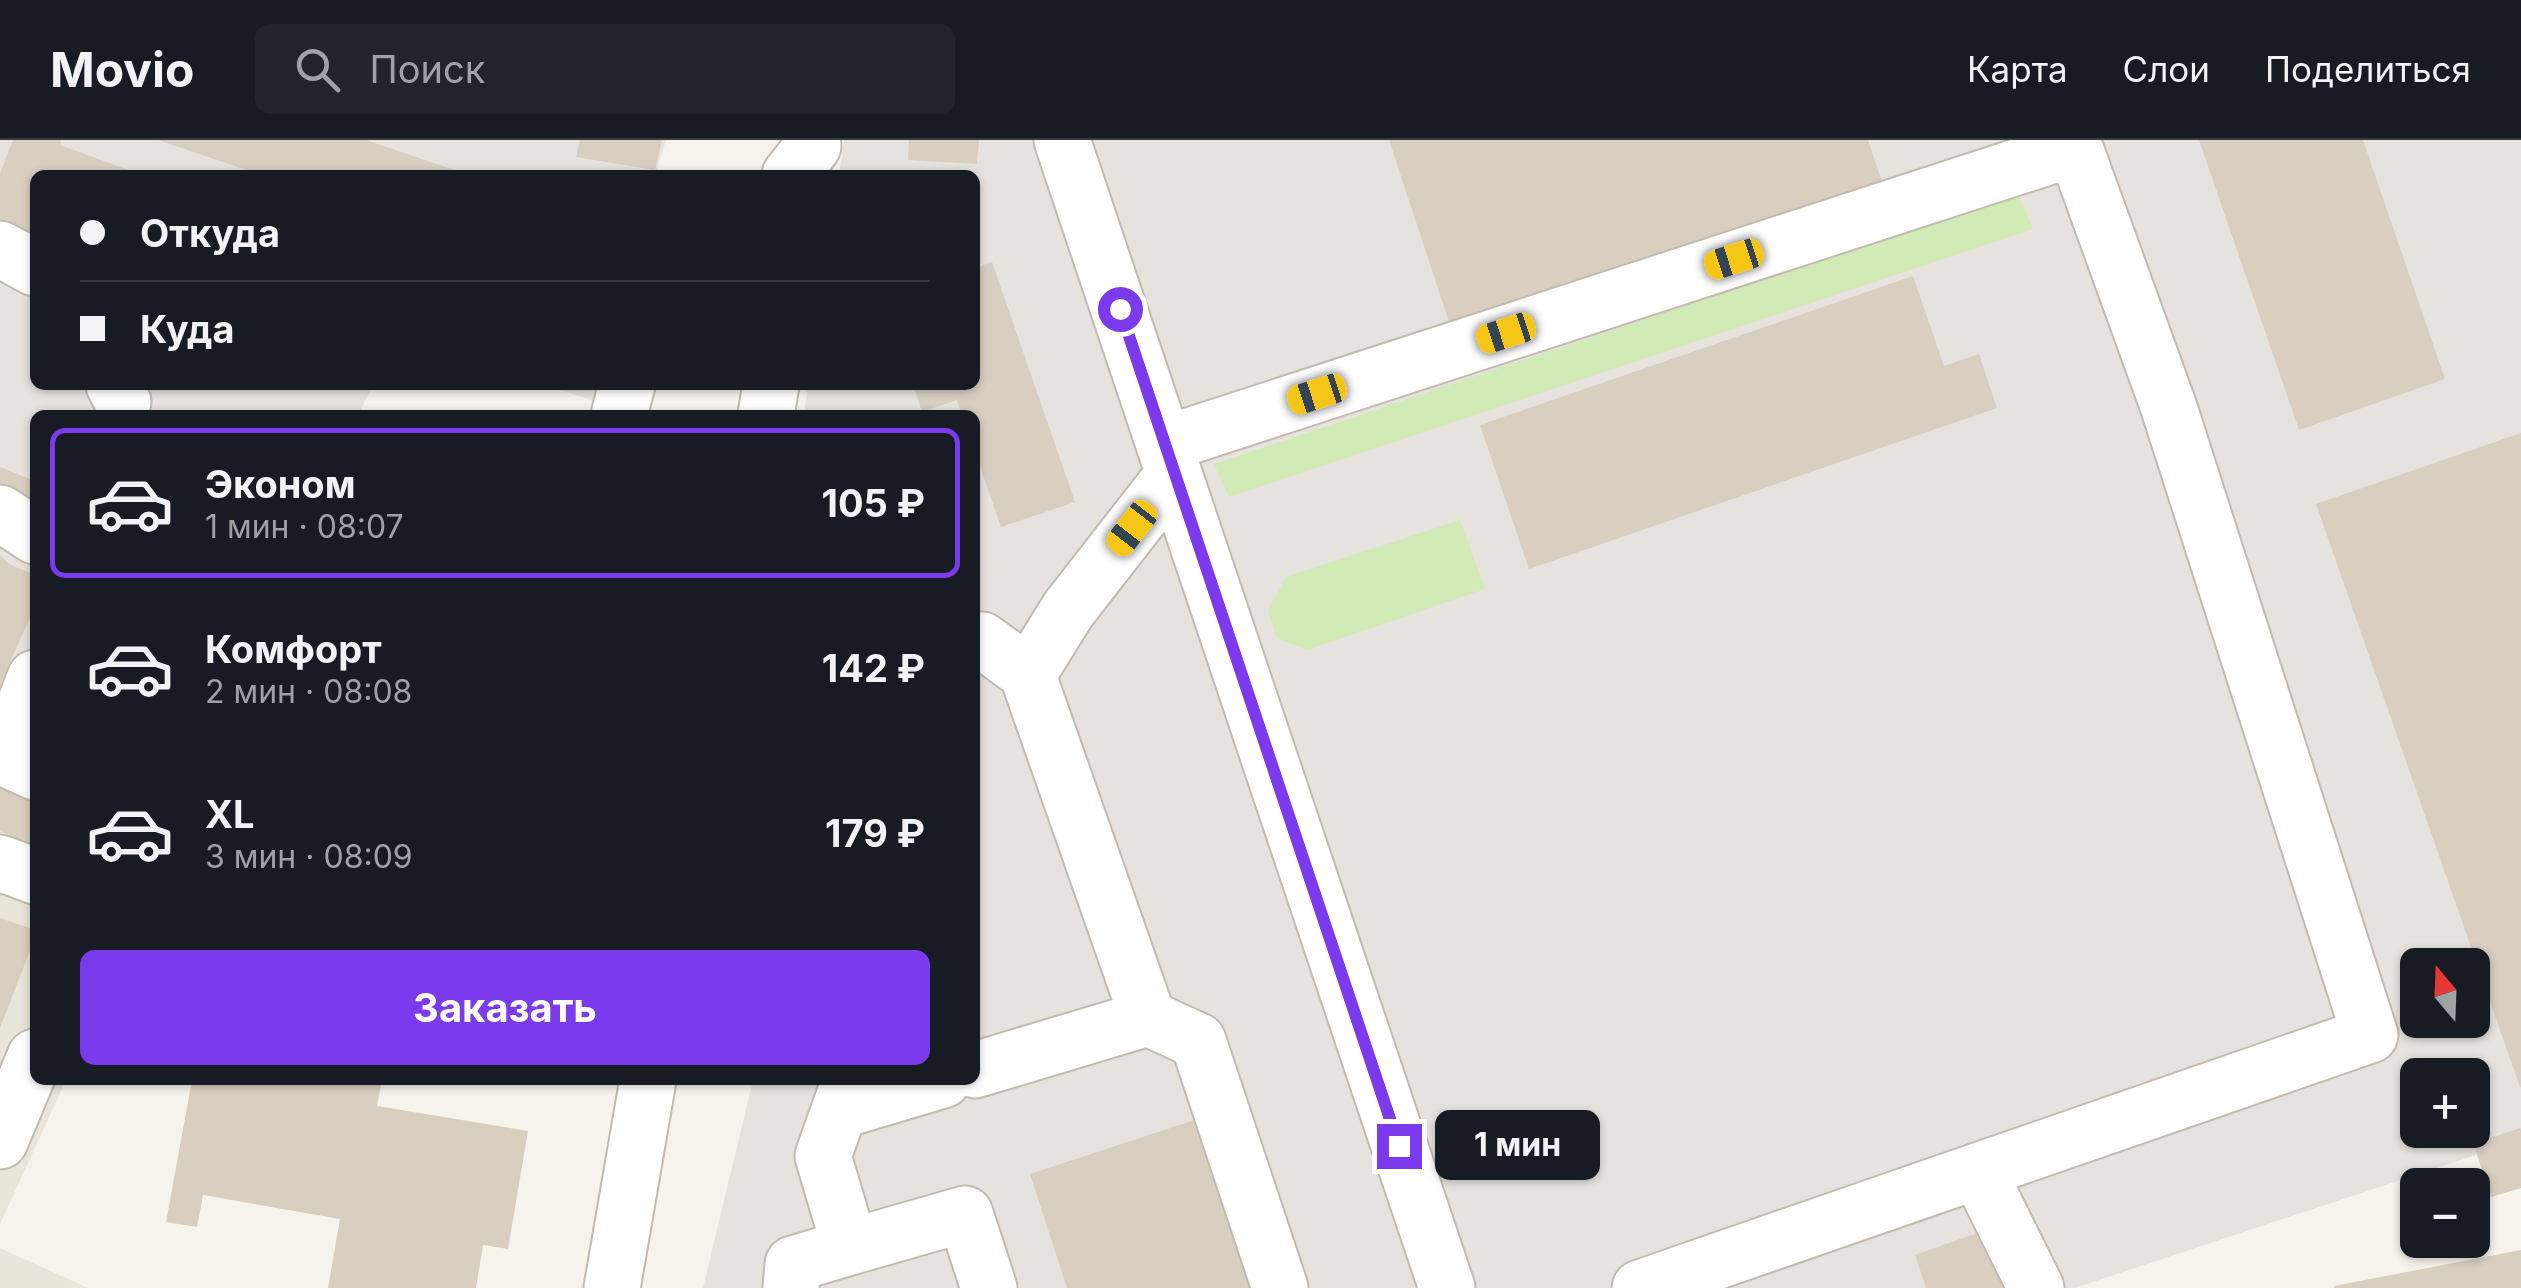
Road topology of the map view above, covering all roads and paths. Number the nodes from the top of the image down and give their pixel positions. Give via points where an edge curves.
1 (1062, 140) edge
2 (2074, 144) edge
3 (0, 249) edge
4 (30, 265) edge
5 (1170, 459) junction
6 (0, 513) edge
7 (30, 533) edge
8 (980, 640) edge
9 (1032, 668) dead end
10 (30, 691) edge
11 (30, 770) edge
12 (0, 863) edge
13 (30, 874) edge
14 (1148, 1018) junction
15 (980, 1068) edge
16 (30, 1069) edge
17 (647, 1085) edge
18 (912, 1085) edge
19 (845, 1096) edge
20 (0, 1140) edge
21 (1978, 1171) junction
22 (850, 1247) junction
23 (612, 1288) edge
24 (791, 1288) edge
25 (989, 1288) edge
26 (1280, 1288) edge
27 (1447, 1288) edge
28 (1640, 1288) edge
29 (2036, 1288) edge

1 - 5 lane
2 - 5 lane
2 - 21 lane via 2169,408 2370,1035
3 - 4 lane
5 - 9 lane
5 - 27 lane
6 - 7 lane
8 - 14 lane via 1027,673
10 - 11 lane via 4,758
12 - 13 lane
14 - 15 lane
14 - 26 lane via 1198,1041
16 - 20 lane
17 - 23 lane
18 - 19 lane
19 - 22 lane via 824,1156
21 - 28 lane
21 - 29 lane
22 - 24 lane via 793,1264
22 - 25 lane via 964,1214

